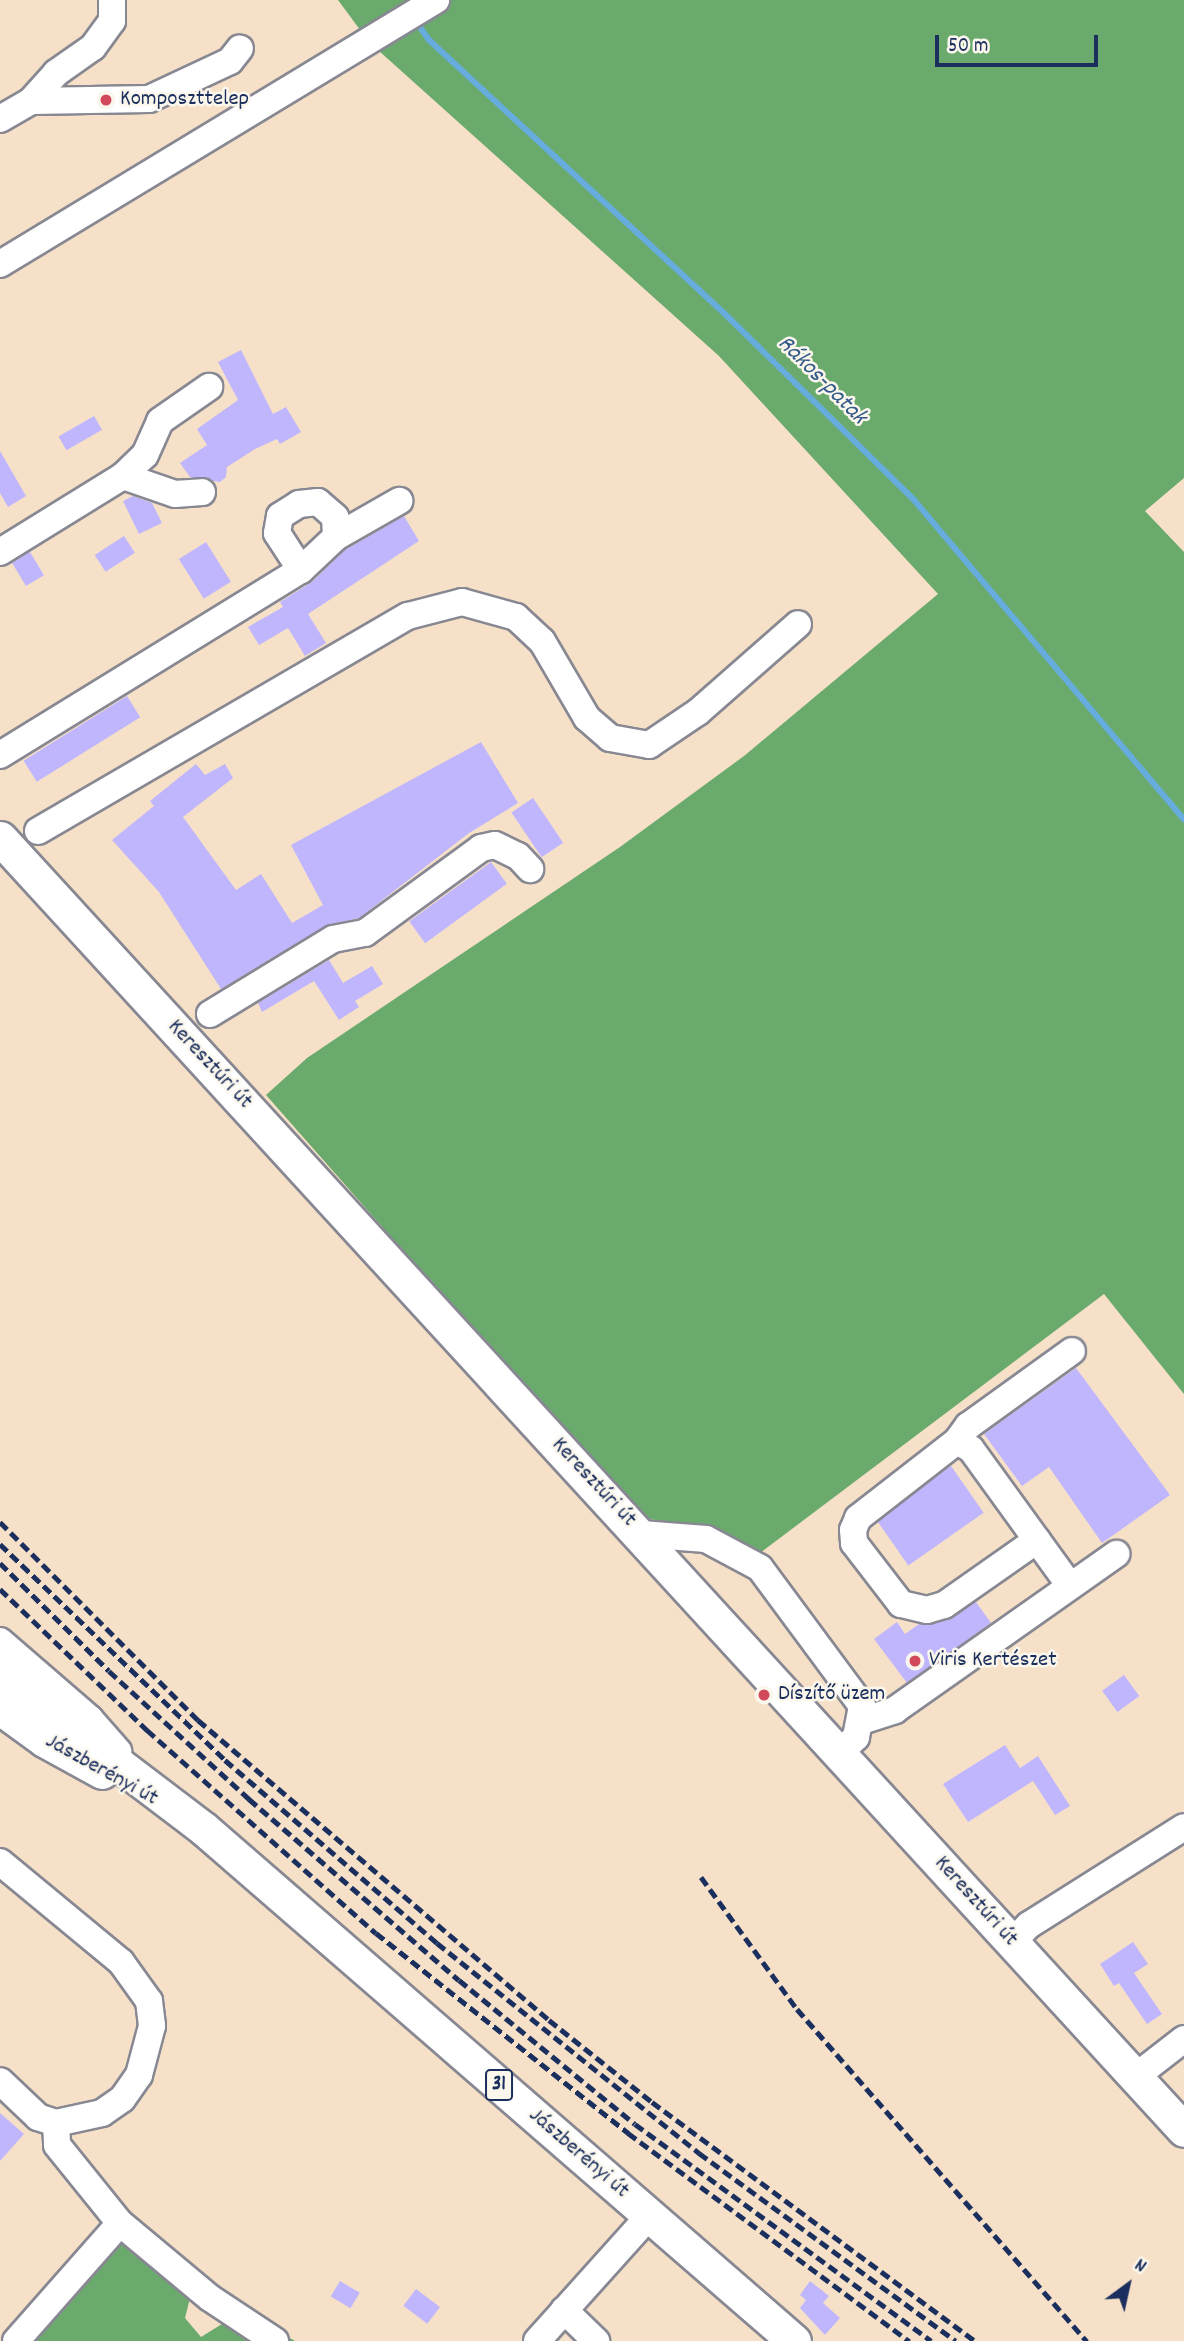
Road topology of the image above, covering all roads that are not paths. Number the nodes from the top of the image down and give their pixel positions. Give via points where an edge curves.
1 (112, 0) edge
2 (433, 3) edge
3 (240, 48) dead end
4 (32, 100) junction
5 (0, 119) edge
6 (0, 264) edge
7 (209, 387) dead end
8 (123, 476) junction
9 (202, 492) dead end
10 (399, 501) dead end
11 (336, 537) junction
12 (0, 552) edge
13 (301, 570) junction
14 (798, 624) dead end
15 (0, 755) edge
16 (38, 831) dead end
17 (0, 838) edge
18 (530, 869) dead end
19 (210, 1014) dead end
20 (1072, 1350) dead end
21 (957, 1441) junction
22 (641, 1534) junction
23 (1037, 1540) junction
24 (1116, 1553) dead end
25 (1070, 1586) junction
26 (0, 1641) edge
27 (0, 1674) edge
28 (0, 1708) edge
29 (862, 1721) junction
30 (839, 1754) junction
31 (143, 1779) junction
32 (1184, 1826) edge
33 (204, 1829) junction
34 (0, 1862) edge
35 (1012, 1943) junction
36 (1184, 2039) edge
37 (1135, 2077) junction
38 (0, 2081) edge
39 (56, 2123) junction
40 (1184, 2130) edge
41 (649, 2216) junction
42 (120, 2223) junction
43 (564, 2310) junction
44 (541, 2339) edge
45 (16, 2341) edge
46 (275, 2341) edge
47 (596, 2341) edge
48 (794, 2341) edge

1 - 4 street via 112,21 93,47 56,73
2 - 6 street
3 - 4 street via 230,61 149,99
4 - 5 street
7 - 8 street via 160,421 145,455
8 - 9 street via 176,494
8 - 12 street
10 - 11 street
11 - 13 street
11 - 13 street via 335,517 318,502 299,503 280,516 278,533
13 - 15 street
14 - 16 street via 698,712 649,745 610,738 587,719 542,641 516,617 462,602 408,616
17 - 22 main road, Keresztúri út
18 - 19 street via 495,845 481,848 365,933 334,939
20 - 21 street via 968,1426
21 - 23 street via 971,1449
21 - 23 street via 858,1518 853,1530 854,1543 901,1604 927,1610 944,1605
22 - 29 street via 706,1539 760,1568 862,1706
22 - 30 main road, Keresztúri út
23 - 25 street
24 - 25 street
25 - 29 street via 895,1710
26 - 31 street, Jászberényi út via 90,1719
27 - 31 main road, Jászberényi út / 31
28 - 33 main road, Jászberényi út / 31 via 44,1740
29 - 30 street via 856,1737
30 - 35 main road, Keresztúri út
31 - 33 main road, Jászberényi út / 31
32 - 35 street via 1029,1925
33 - 41 main road, Jászberényi út / 31
34 - 39 street via 121,1962 141,1986 151,2013 145,2060 122,2099 102,2113
35 - 37 main road, Keresztúri út
36 - 37 street
37 - 40 main road, Keresztúri út
38 - 39 street via 38,2117
39 - 42 street via 57,2145
41 - 43 street
41 - 48 main road, Jászberényi út / 31
42 - 45 street
42 - 46 street via 210,2298
43 - 44 street
43 - 47 street

